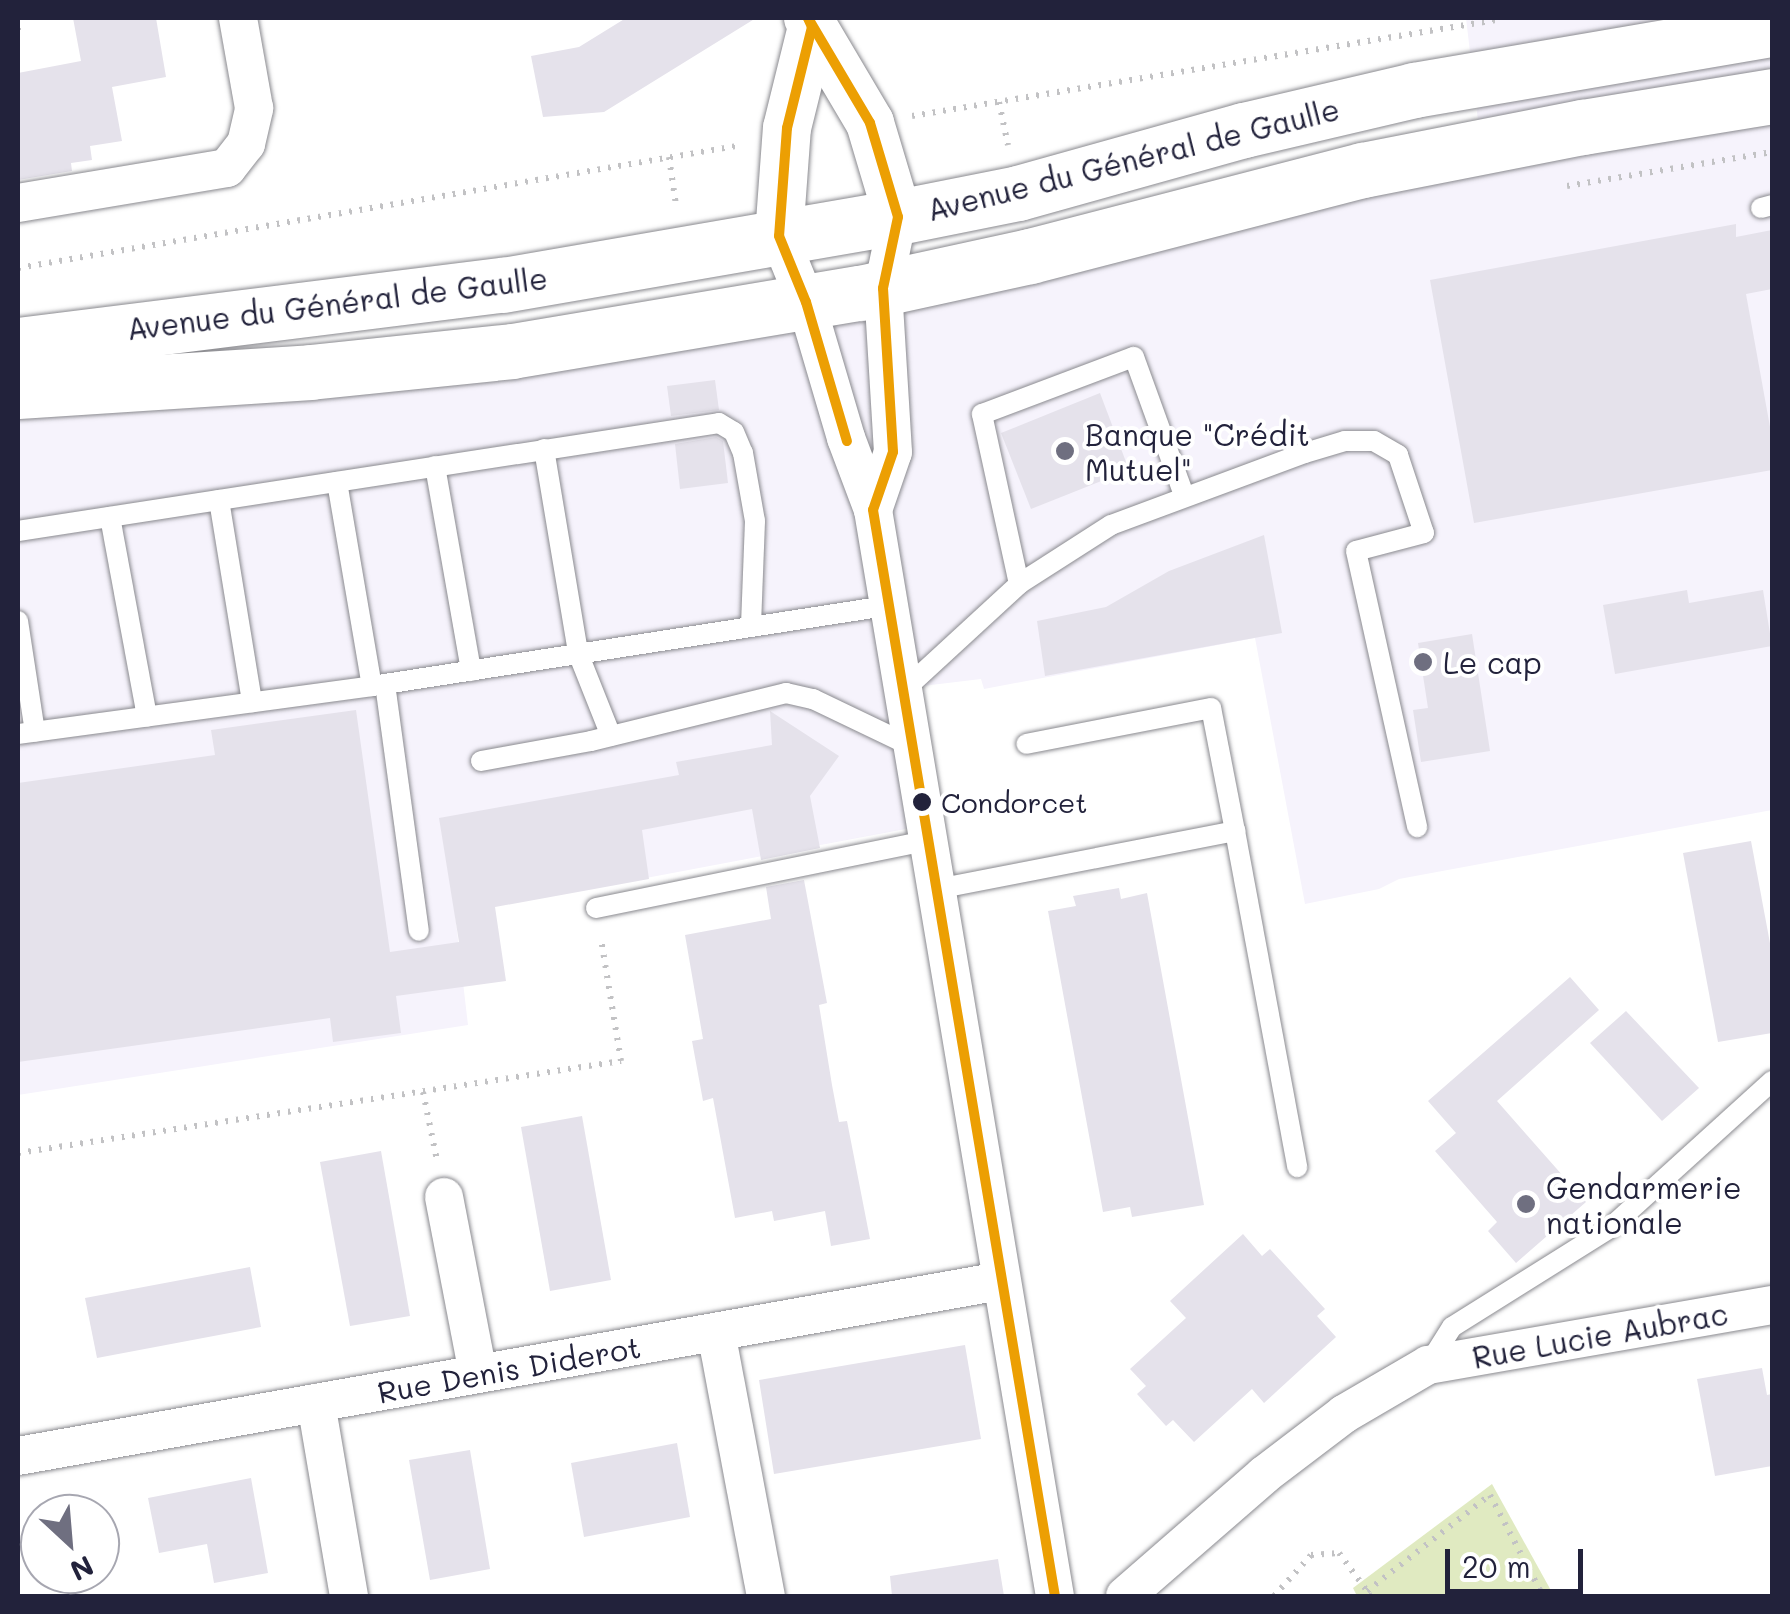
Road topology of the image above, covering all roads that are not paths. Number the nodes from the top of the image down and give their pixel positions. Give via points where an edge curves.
1 (238, 18) edge
2 (810, 22) edge
3 (1772, 30) edge
4 (1772, 96) edge
5 (18, 204) edge
6 (898, 217) junction
7 (779, 236) junction
8 (883, 288) junction
9 (806, 302) junction
10 (18, 345) edge
11 (18, 390) edge
12 (544, 448) junction
13 (434, 466) junction
14 (337, 482) junction
15 (1184, 495) junction
16 (219, 500) junction
17 (874, 510) junction
18 (110, 517) junction
19 (18, 531) edge
20 (1020, 584) junction
21 (892, 604) junction
22 (18, 621) edge
23 (750, 627) junction
24 (578, 653) junction
25 (471, 671) junction
26 (378, 685) junction
27 (905, 688) junction
28 (252, 702) junction
29 (147, 717) junction
30 (26, 733) edge
31 (611, 736) junction
32 (1026, 744) dead end
33 (915, 748) junction
34 (481, 761) dead end
35 (1418, 827) dead end
36 (1234, 832) junction
37 (929, 840) junction
38 (937, 889) junction
39 (596, 908) road end
40 (419, 931) dead end
41 (1772, 1081) edge
42 (1297, 1167) dead end
43 (444, 1196) road end
44 (1000, 1281) junction
45 (1772, 1304) edge
46 (716, 1332) junction
47 (1428, 1365) junction
48 (478, 1374) junction
49 (316, 1403) junction
50 (18, 1456) edge
51 (350, 1596) edge
52 (766, 1596) edge
53 (1055, 1596) edge
54 (1125, 1596) edge

1 - 5 street via 254,108 246,144 226,168
2 - 6 street via 870,123
2 - 7 street via 788,128
3 - 6 main road, Avenue du Général de Gaulle via 1414,90 1018,193
4 - 8 main road, Avenue du Général de Gaulle via 1363,170
6 - 7 main road, Avenue du Général de Gaulle
6 - 8 street
7 - 9 street
7 - 10 main road, Avenue du Général de Gaulle via 503,285
8 - 9 main road, Avenue du Général de Gaulle
8 - 17 street via 892,452
9 - 11 main road, Avenue du Général de Gaulle via 512,352
9 - 17 street
12 - 13 lane
12 - 23 lane via 720,423 734,432 756,521
12 - 24 lane
13 - 14 lane
13 - 25 lane
14 - 16 lane
14 - 26 lane
15 - 20 lane via 1110,525
15 - 20 lane via 1134,358 982,414
15 - 35 lane via 1346,441 1374,440 1398,455 1424,533 1356,551
16 - 18 lane
16 - 28 lane
17 - 21 street
18 - 19 lane
18 - 29 lane
20 - 27 lane
21 - 23 lane
21 - 27 street
22 - 30 lane
23 - 24 lane
24 - 25 lane
24 - 31 lane
25 - 26 lane
26 - 28 lane
26 - 40 lane
27 - 33 street
28 - 29 lane
29 - 30 lane
31 - 33 lane via 786,693 813,699
31 - 34 lane
32 - 36 lane via 1210,708
33 - 37 street
36 - 38 lane
36 - 42 lane
37 - 38 street
37 - 39 lane
38 - 44 street
41 - 47 lane via 1610,1228 1452,1327
43 - 48 street
44 - 46 street, Rue Denis Diderot
44 - 53 street
45 - 47 street, Rue Lucie Aubrac
46 - 48 street, Rue Denis Diderot
46 - 52 street
47 - 54 street via 1344,1414 1264,1474
48 - 49 street, Rue Denis Diderot
49 - 50 street, Rue Denis Diderot
49 - 51 street

